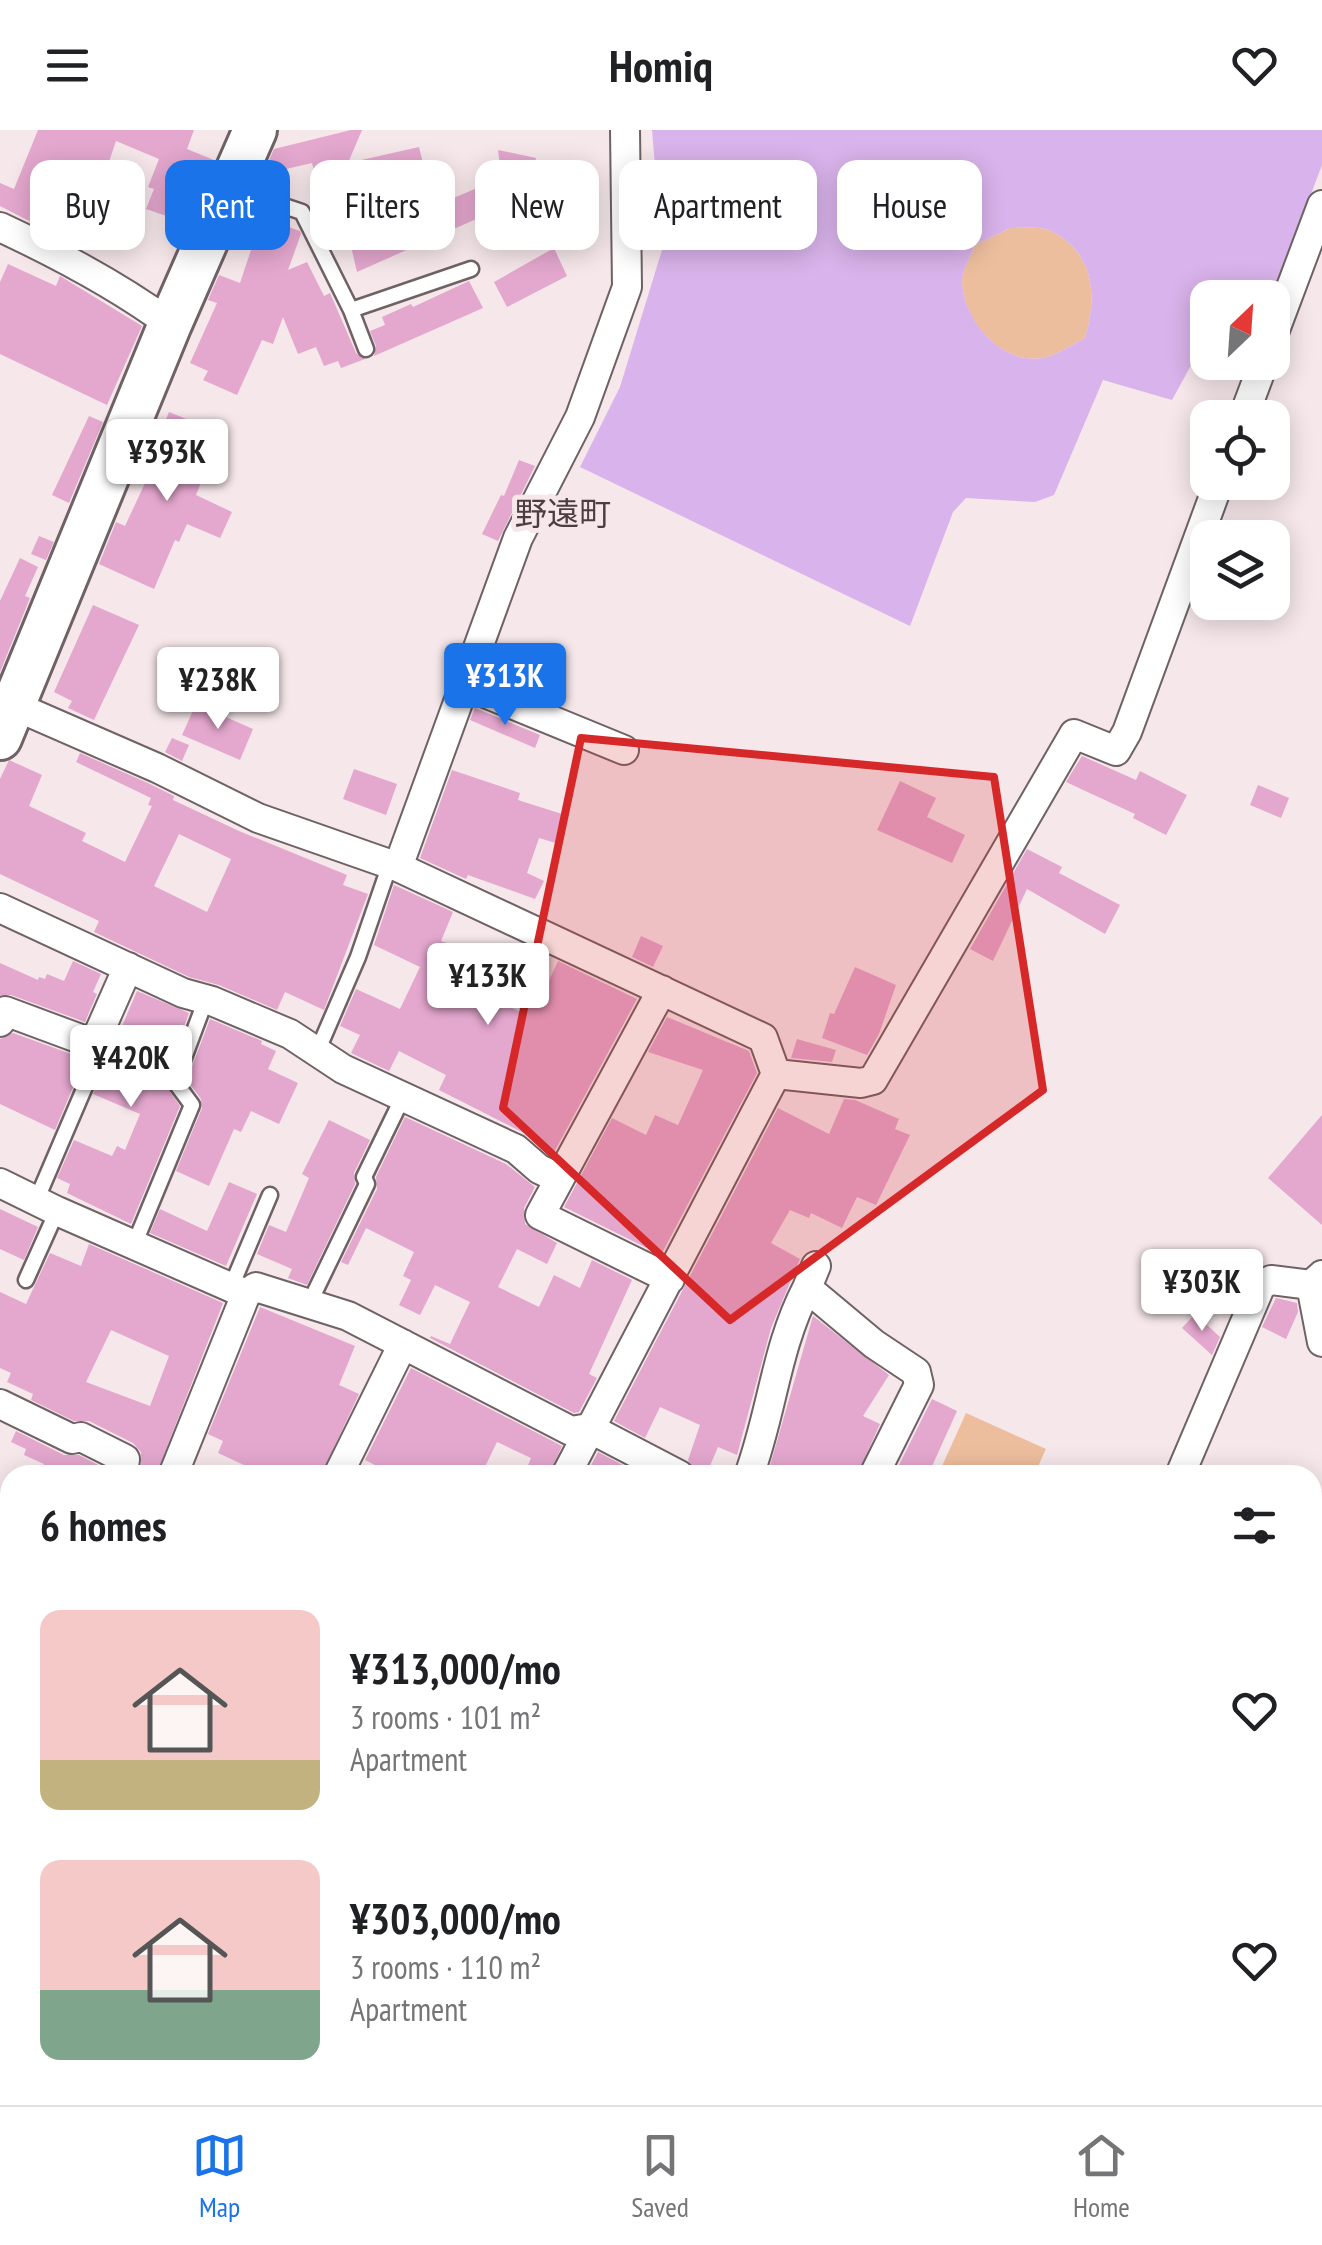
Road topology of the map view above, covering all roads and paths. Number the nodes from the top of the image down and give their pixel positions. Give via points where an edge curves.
1 (255, 130) edge
2 (625, 130) edge
3 (242, 160) edge
4 (1322, 205) edge
5 (290, 208) edge
6 (0, 227) edge
7 (203, 250) edge
8 (471, 269) dead end
9 (1290, 290) edge
10 (351, 310) junction
11 (170, 324) junction
12 (366, 350) dead end
13 (1212, 500) edge
14 (464, 684) junction
15 (4, 714) edge
16 (624, 750) dead end
17 (394, 865) junction
18 (0, 908) edge
19 (128, 968) junction
20 (662, 990) junction
21 (206, 999) junction
22 (0, 1022) edge
23 (94, 1044) junction
24 (317, 1052) junction
25 (776, 1074) junction
26 (404, 1098) junction
27 (558, 1178) junction
28 (0, 1182) edge
29 (270, 1195) dead end
30 (46, 1206) junction
31 (134, 1244) junction
32 (670, 1279) junction
33 (26, 1280) dead end
34 (1316, 1280) edge
35 (239, 1291) junction
36 (309, 1304) junction
37 (1322, 1342) edge
38 (402, 1344) junction
39 (0, 1404) edge
40 (589, 1428) junction
41 (124, 1465) edge
42 (177, 1465) edge
43 (343, 1465) edge
44 (571, 1465) edge
45 (660, 1465) edge
46 (751, 1465) edge
47 (879, 1465) edge
48 (1184, 1465) edge

1 - 3 main road
2 - 14 street via 627,288 580,417 518,538
4 - 9 street
5 - 10 lane via 302,212
6 - 11 street via 63,256
7 - 11 main road
8 - 10 lane
10 - 12 lane
11 - 15 main road
13 - 25 street via 1116,752 1074,734 872,1080
14 - 16 street
14 - 17 street
15 - 17 street via 158,768 258,818
17 - 20 street
17 - 24 lane
18 - 19 street
19 - 21 street
19 - 23 street
20 - 25 street via 763,1038
20 - 27 street
21 - 24 street
21 - 31 lane via 175,1082 192,1105
22 - 23 street via 4,1011
23 - 30 lane via 98,1054
24 - 26 street
25 - 32 street
26 - 27 street via 516,1150
26 - 36 lane
27 - 32 street via 540,1215
28 - 30 street
29 - 35 lane
30 - 31 street
30 - 33 lane
31 - 35 street
32 - 40 street
34 - 37 street
34 - 48 street via 1261,1285
35 - 36 street via 256,1288
35 - 42 street
36 - 38 street
38 - 40 street via 571,1431
38 - 43 street
39 - 41 street via 72,1439 82,1437 125,1459
40 - 44 street
40 - 45 street
46 - 47 street via 779,1355 812,1277 874,1344 916,1372 920,1385

